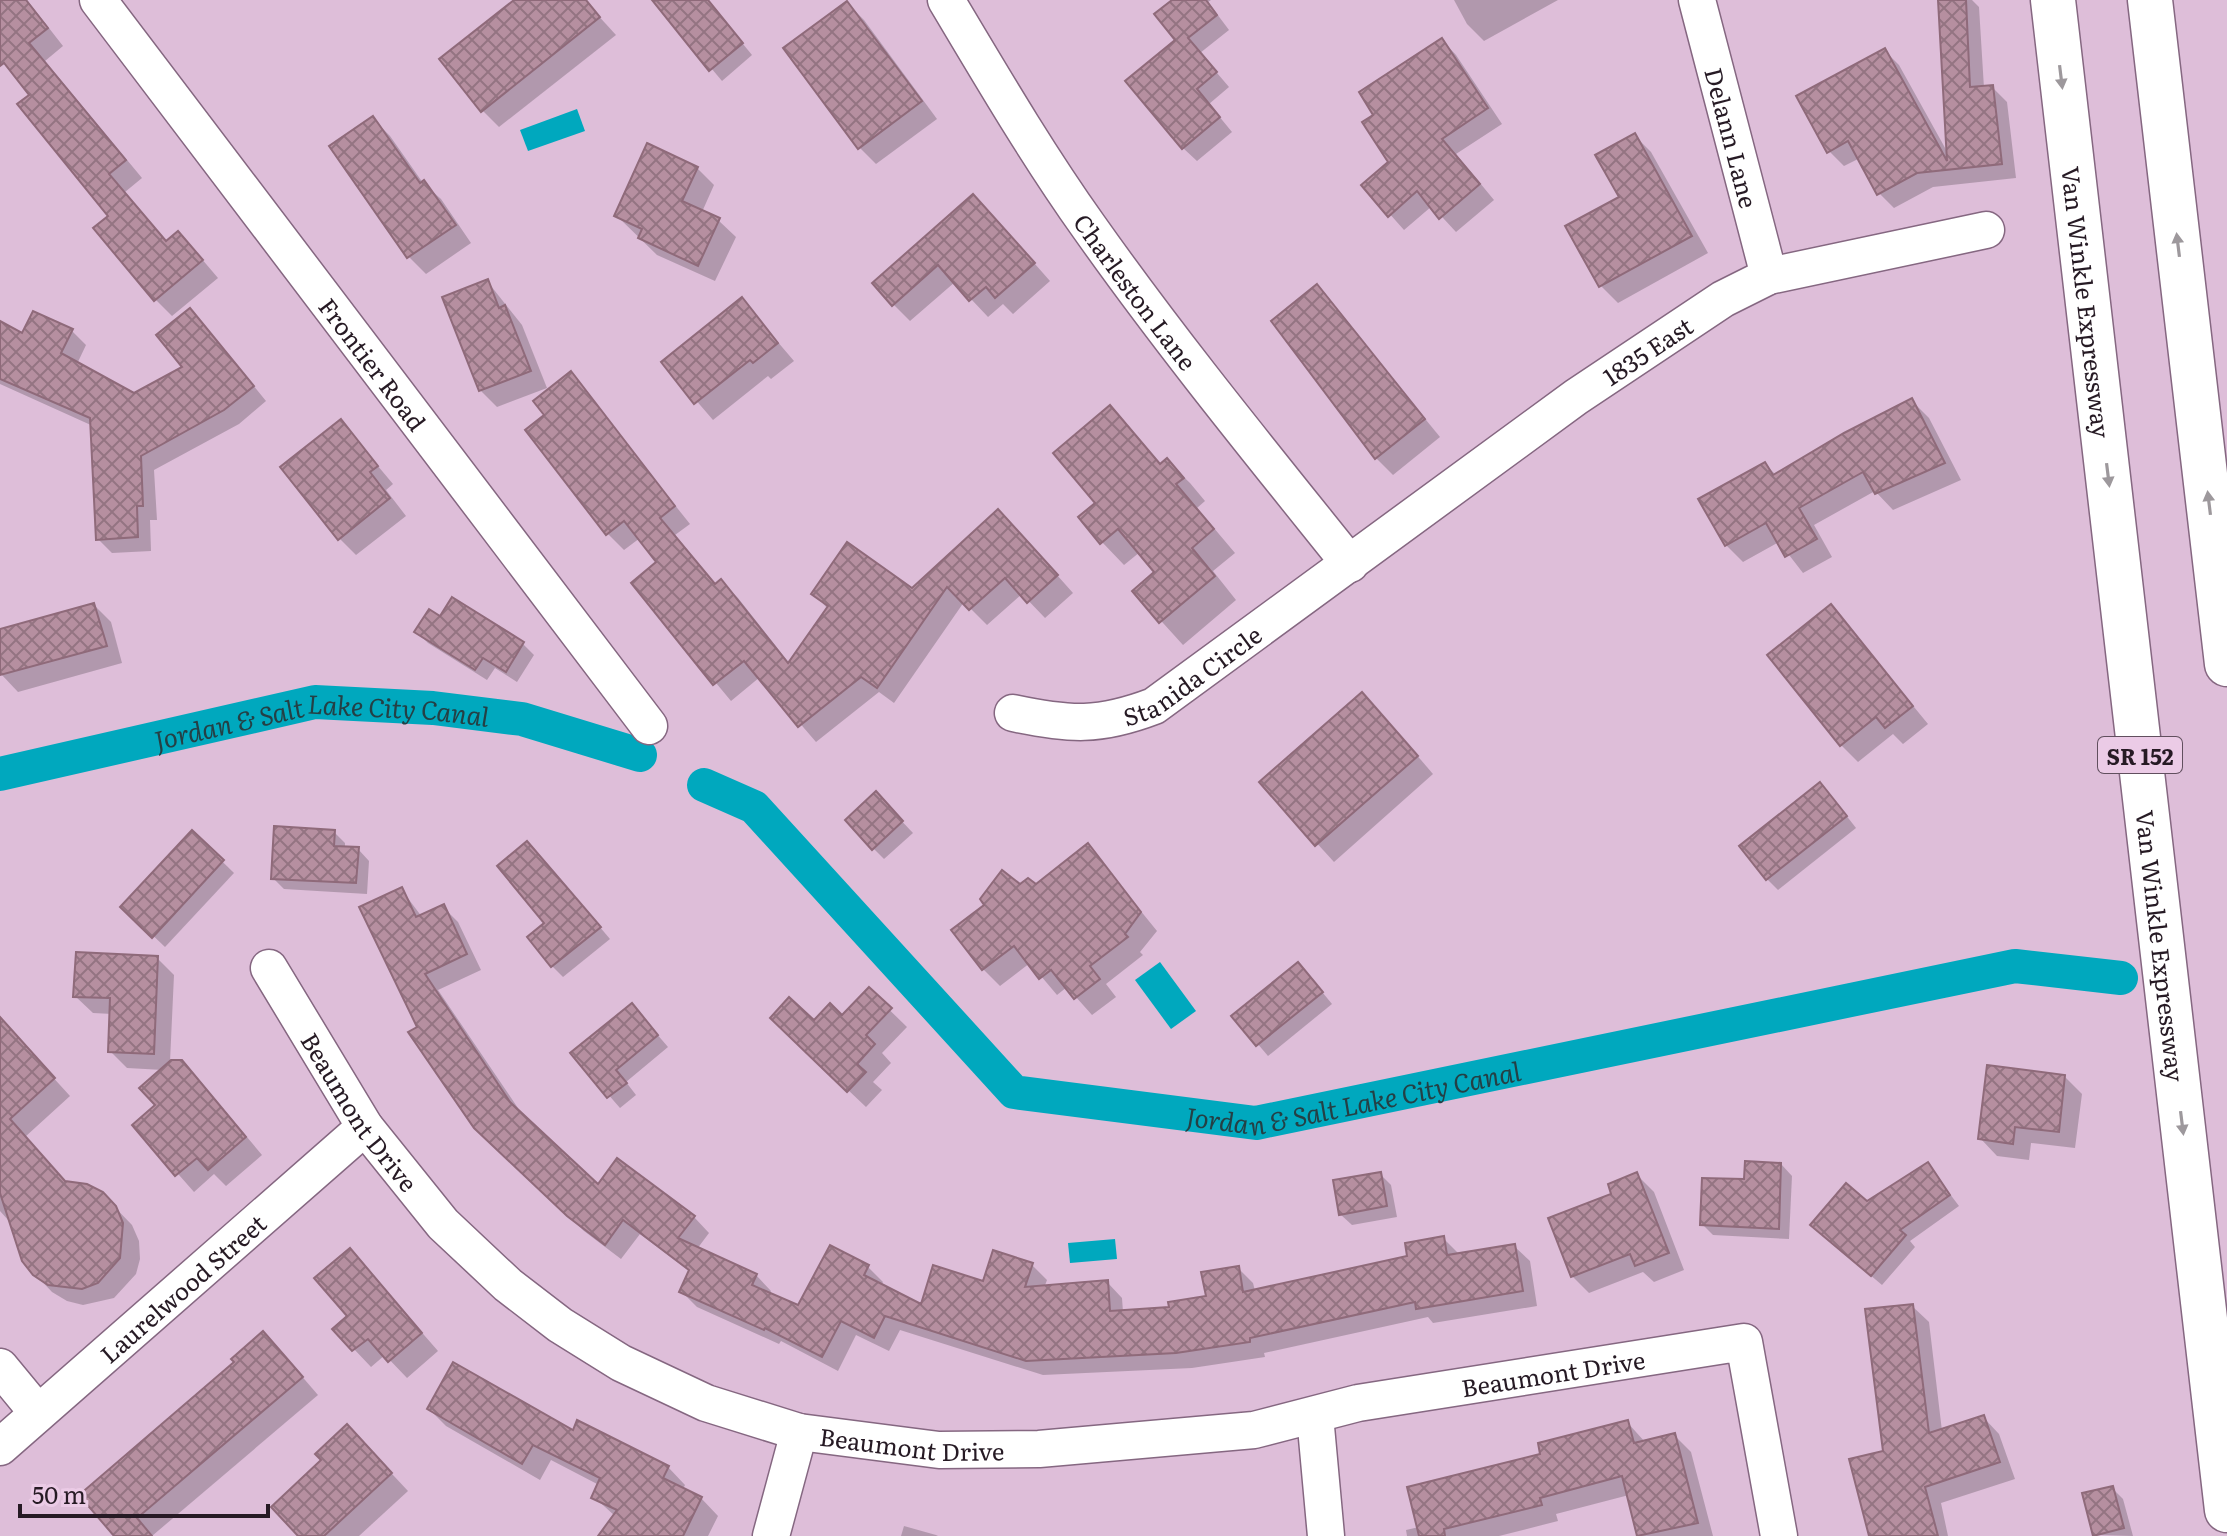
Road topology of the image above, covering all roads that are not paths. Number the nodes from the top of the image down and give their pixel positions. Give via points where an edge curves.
1 (98, 0) edge
2 (946, 0) edge
3 (1697, 0) edge
4 (2053, 0) edge
5 (2150, 0) edge
6 (1986, 230) dead end
7 (1769, 276) junction
8 (1350, 564) junction
9 (2227, 664) edge
10 (1013, 713) dead end
11 (649, 726) dead end
12 (269, 968) dead end
13 (365, 1127) junction
14 (0, 1367) edge
15 (38, 1413) junction
16 (1315, 1416) junction
17 (799, 1432) junction
18 (0, 1447) edge
19 (2227, 1510) edge
20 (771, 1536) edge
21 (1326, 1536) edge
22 (1779, 1536) edge

1 - 11 street, Frontier Road
2 - 8 street, Charleston Lane via 1087,225 1178,350
3 - 7 street, Delann Lane
4 -> 19 main road, Van Winkle Expressway / SR 152
9 -> 5 main road
6 - 7 street, 1835 East
7 - 8 street, 1835 East via 1627,361
8 - 10 street, Stanida Circle via 1154,706 1098,723 1063,723
12 - 13 street, Beaumont Drive
13 - 15 street, Laurelwood Street
13 - 17 street, Beaumont Drive via 443,1224 560,1325 621,1363 706,1403
14 - 15 street
15 - 18 street, Laurelwood Street
16 - 17 street, Beaumont Drive via 1254,1430 1039,1449 939,1450
16 - 21 street
16 - 22 street, Beaumont Drive via 1358,1403 1744,1342
17 - 20 street

